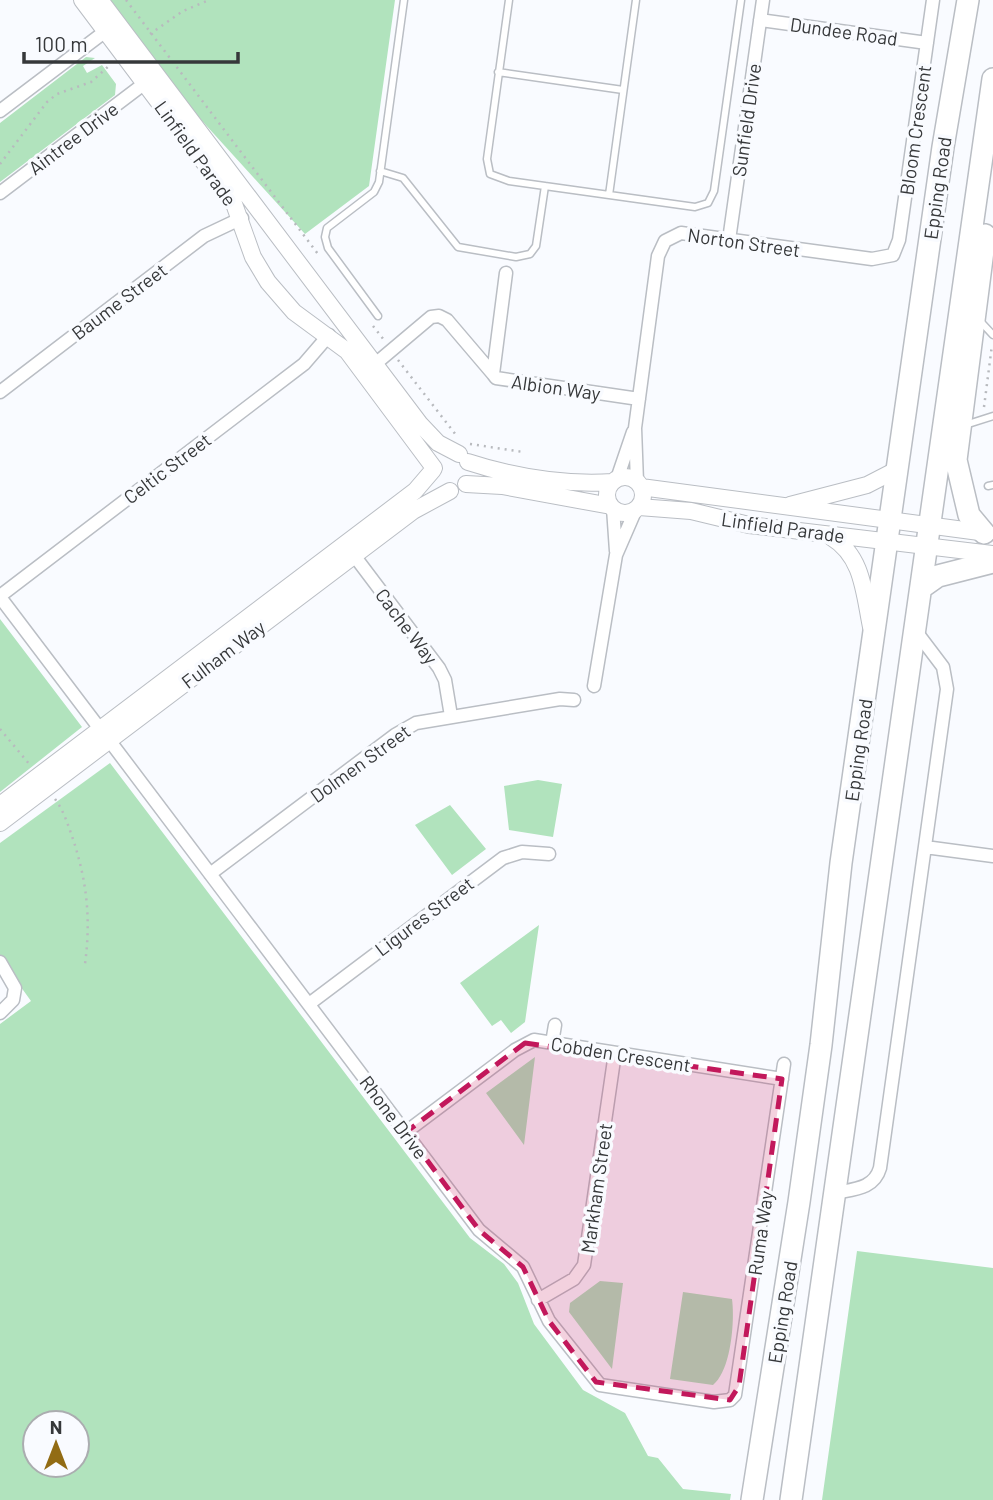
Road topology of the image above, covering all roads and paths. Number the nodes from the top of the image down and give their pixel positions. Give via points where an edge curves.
1 (82, 0) edge
2 (100, 0) edge
3 (126, 0) edge
4 (209, 0) edge
5 (404, 0) edge
6 (509, 0) edge
7 (636, 0) edge
8 (741, 0) edge
9 (763, 0) edge
10 (933, 0) edge
11 (968, 0) edge
12 (760, 20) junction
13 (111, 27) junction
14 (151, 34) junction
15 (927, 43) junction
16 (128, 50) junction
17 (498, 72) junction
18 (993, 79) edge
19 (145, 83) junction
20 (623, 90) junction
21 (0, 111) edge
22 (984, 146) junction
23 (0, 164) edge
24 (380, 171) junction
25 (545, 186) junction
26 (0, 193) edge
27 (609, 195) junction
28 (242, 218) junction
29 (729, 240) junction
30 (319, 254) dead end
31 (889, 257) joint
32 (506, 273) dead end
33 (975, 313) junction
34 (378, 316) dead end
35 (369, 320) dead end
36 (329, 335) junction
37 (993, 335) edge
38 (993, 341) edge
39 (392, 351) junction
40 (374, 365) junction
41 (493, 374) junction
42 (0, 392) edge
43 (639, 399) junction
44 (993, 416) edge
45 (982, 421) junction
46 (961, 425) junction
47 (635, 428) junction
48 (942, 438) junction
49 (523, 452) dead end
50 (464, 458) junction
51 (433, 469) junction
52 (898, 469) junction
53 (615, 480) junction
54 (466, 484) junction
55 (639, 484) junction
56 (450, 491) junction
57 (612, 507) junction
58 (781, 507) junction
59 (637, 508) junction
60 (929, 524) junction
61 (889, 530) junction
62 (988, 533) edge
63 (826, 534) junction
64 (927, 546) junction
65 (349, 549) junction
66 (993, 554) edge
67 (616, 555) junction
68 (993, 562) edge
69 (921, 588) junction
70 (0, 596) edge
71 (915, 630) junction
72 (874, 640) junction
73 (594, 686) dead end
74 (574, 700) dead end
75 (452, 716) junction
76 (0, 729) edge
77 (105, 735) junction
78 (43, 782) junction
79 (0, 805) edge
80 (0, 823) edge
81 (925, 847) junction
82 (549, 854) dead end
83 (993, 856) edge
84 (210, 874) junction
85 (0, 962) edge
86 (85, 964) dead end
87 (309, 1004) junction
88 (0, 1013) edge
89 (555, 1025) dead end
90 (552, 1043) junction
91 (615, 1052) junction
92 (784, 1064) dead end
93 (782, 1079) junction
94 (406, 1132) junction
95 (835, 1193) junction
96 (538, 1300) junction
97 (730, 1400) joint
98 (752, 1500) edge
99 (791, 1500) edge

1 - 13 street, Linfield Parade
2 - 13 street, Linfield Parade
3 - 14 path
4 - 14 path via 183,11
5 - 24 lane
6 - 17 lane
7 - 20 lane
8 - 27 lane via 711,200 695,207
9 - 12 street, Sunfield Drive
10 - 15 street, Bloom Crescent
11 - 52 main road, Epping Road
12 - 15 street, Dundee Road
12 - 29 street, Sunfield Drive
13 - 16 street, Linfield Parade
13 - 21 street
14 - 16 path
14 - 30 path
15 - 31 street, Bloom Crescent via 900,240
16 - 19 street, Linfield Parade
16 - 23 path via 90,82 47,102
16 - 40 street, Linfield Parade
17 - 20 lane
17 - 25 lane via 488,170 500,179
18 - 22 main road, Epping Road
19 - 26 street, Aintree Drive
19 - 28 street, Linfield Parade
20 - 27 lane
22 - 33 main road via 989,207
22 - 48 main road, Epping Road
24 - 25 lane via 403,178 458,247 516,257 530,254 536,246
24 - 34 lane via 373,192 332,223 325,237 328,248
25 - 27 lane
28 - 36 street, Linfield Parade via 253,257 268,282 294,312
28 - 42 street, Baume Street via 204,236
29 - 31 street, Norton Street via 872,259
29 - 43 street, Norton Street via 675,233 661,247
32 - 41 street, Albion Way
33 - 37 lane
33 - 46 main road
35 - 39 path
36 - 51 street, Linfield Parade via 350,355
36 - 70 street, Celtic Street via 304,365
38 - 45 path
39 - 40 street
39 - 41 street via 431,317 439,316
39 - 49 path via 458,438
40 - 50 street, Linfield Parade via 430,436
41 - 43 street, Albion Way via 496,379
43 - 47 street, Norton Street
44 - 45 lane
45 - 46 lane
46 - 48 lane
46 - 62 main road via 956,460 963,499 969,515
47 - 53 street, Norton Street
47 - 55 street, Norton Street
48 - 60 main road, Epping Road
50 - 51 street via 446,454
50 - 53 street, Linfield Parade via 514,475 584,483
50 - 54 street via 471,474
51 - 56 street via 436,481
51 - 65 street, Fulham Way via 415,491
52 - 58 street via 867,485
52 - 61 main road, Epping Road
53 - 55 street via 628,477
53 - 57 street via 608,491
54 - 56 street
54 - 57 street via 502,486
55 - 58 street, Linfield Parade
55 - 59 street via 643,497
56 - 65 street, Fulham Way
57 - 59 street via 624,513
57 - 67 street
58 - 61 street, Linfield Parade
59 - 63 street, Linfield Parade via 691,511 749,525
59 - 67 street
60 - 61 street
60 - 62 street
60 - 64 main road, Epping Road
61 - 63 street, Linfield Parade
61 - 64 street, Linfield Parade
61 - 72 main road, Epping Road
63 - 72 street via 846,545 855,557
64 - 66 street, Linfield Parade
64 - 69 main road, Epping Road
65 - 75 street, Cache Way via 439,668
65 - 77 street, Fulham Way
67 - 73 street
68 - 69 main road via 938,576
69 - 71 main road, Epping Road
70 - 77 street
71 - 81 street via 939,661 947,682
71 - 95 main road, Epping Road
72 - 98 main road, Epping Road via 801,1189
74 - 75 street, Dolmen Street
75 - 84 street, Dolmen Street via 416,723 395,735
76 - 78 path
77 - 78 street, Fulham Way
77 - 84 street, Rhone Drive
78 - 79 street, Fulham Way
78 - 80 street, Fulham Way
78 - 86 path via 62,808 84,876 90,919
81 - 83 street
81 - 95 street via 880,1168 874,1182
82 - 87 street, Ligures Street via 523,852 503,858
84 - 87 street, Rhone Drive
85 - 88 street via 15,988 13,1000
87 - 94 street, Rhone Drive
89 - 90 street
90 - 91 street, Cobden Crescent
90 - 94 street, Cobden Crescent via 525,1043
91 - 93 street, Cobden Crescent
91 - 96 street, Markham Street via 584,1265 574,1279
92 - 93 street, Ruma Way
93 - 97 street, Ruma Way via 739,1386
94 - 96 street, Rhone Drive via 479,1230 523,1267
95 - 99 main road, Epping Road
96 - 97 street, Rhone Drive via 548,1321 600,1385 714,1402

